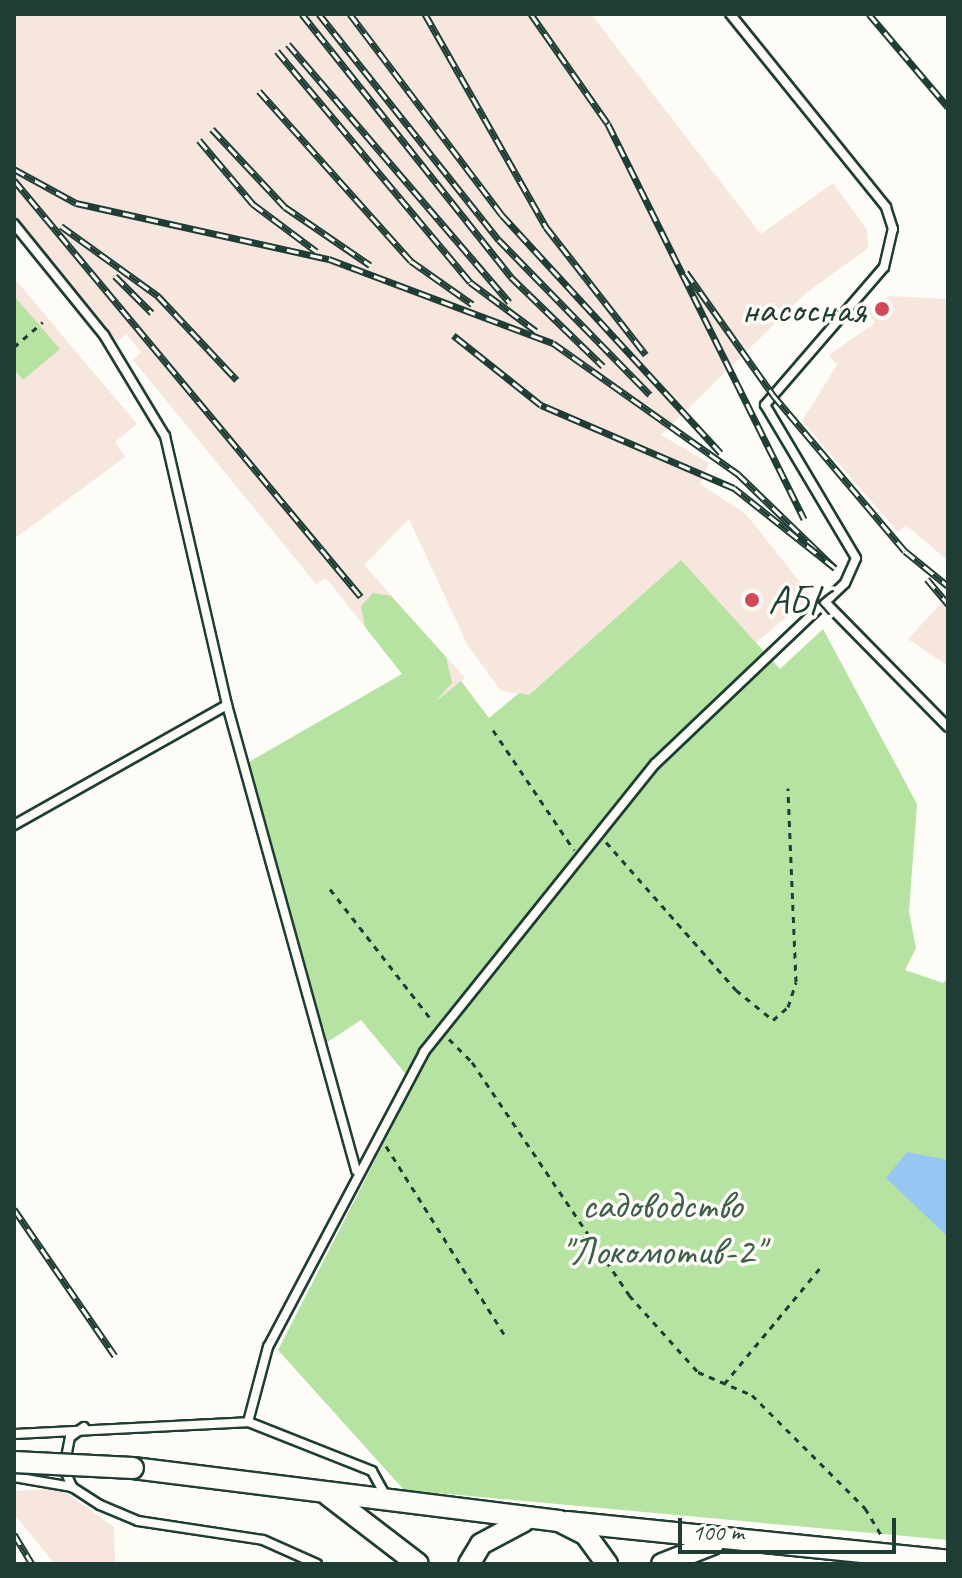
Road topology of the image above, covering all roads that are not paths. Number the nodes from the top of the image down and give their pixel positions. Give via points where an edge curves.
1 (730, 14) edge
2 (14, 224) edge
3 (825, 602) junction
4 (227, 705) junction
5 (948, 727) edge
6 (14, 825) edge
7 (356, 1170) junction
8 (248, 1422) junction
9 (84, 1427) junction
10 (14, 1434) edge
11 (14, 1462) edge
12 (14, 1477) edge
13 (72, 1487) junction
14 (325, 1493) junction
15 (388, 1501) junction
16 (532, 1518) junction
17 (559, 1521) junction
18 (737, 1542) junction
19 (948, 1561) edge
20 (317, 1564) edge
21 (418, 1564) edge
22 (469, 1564) edge
23 (607, 1564) edge
24 (662, 1564) edge

1 - 3 lane via 886,207 893,229 884,267 765,405 856,558
2 - 4 lane via 154,408
3 - 5 lane
3 - 7 lane via 655,764 578,857 440,1031
4 - 6 lane
4 - 7 lane
7 - 8 lane via 268,1347
8 - 9 lane
8 - 15 lane via 372,1471
9 - 10 lane
9 - 13 lane via 65,1450
11 - 14 street, bridge via 133,1468
12 - 13 lane
13 - 20 lane via 138,1521 263,1540
14 - 15 street
14 - 21 street
15 - 16 street
16 - 17 street
16 - 22 street via 504,1527
17 - 18 street
17 - 23 street via 586,1535
18 - 19 street
18 - 24 street via 692,1549

